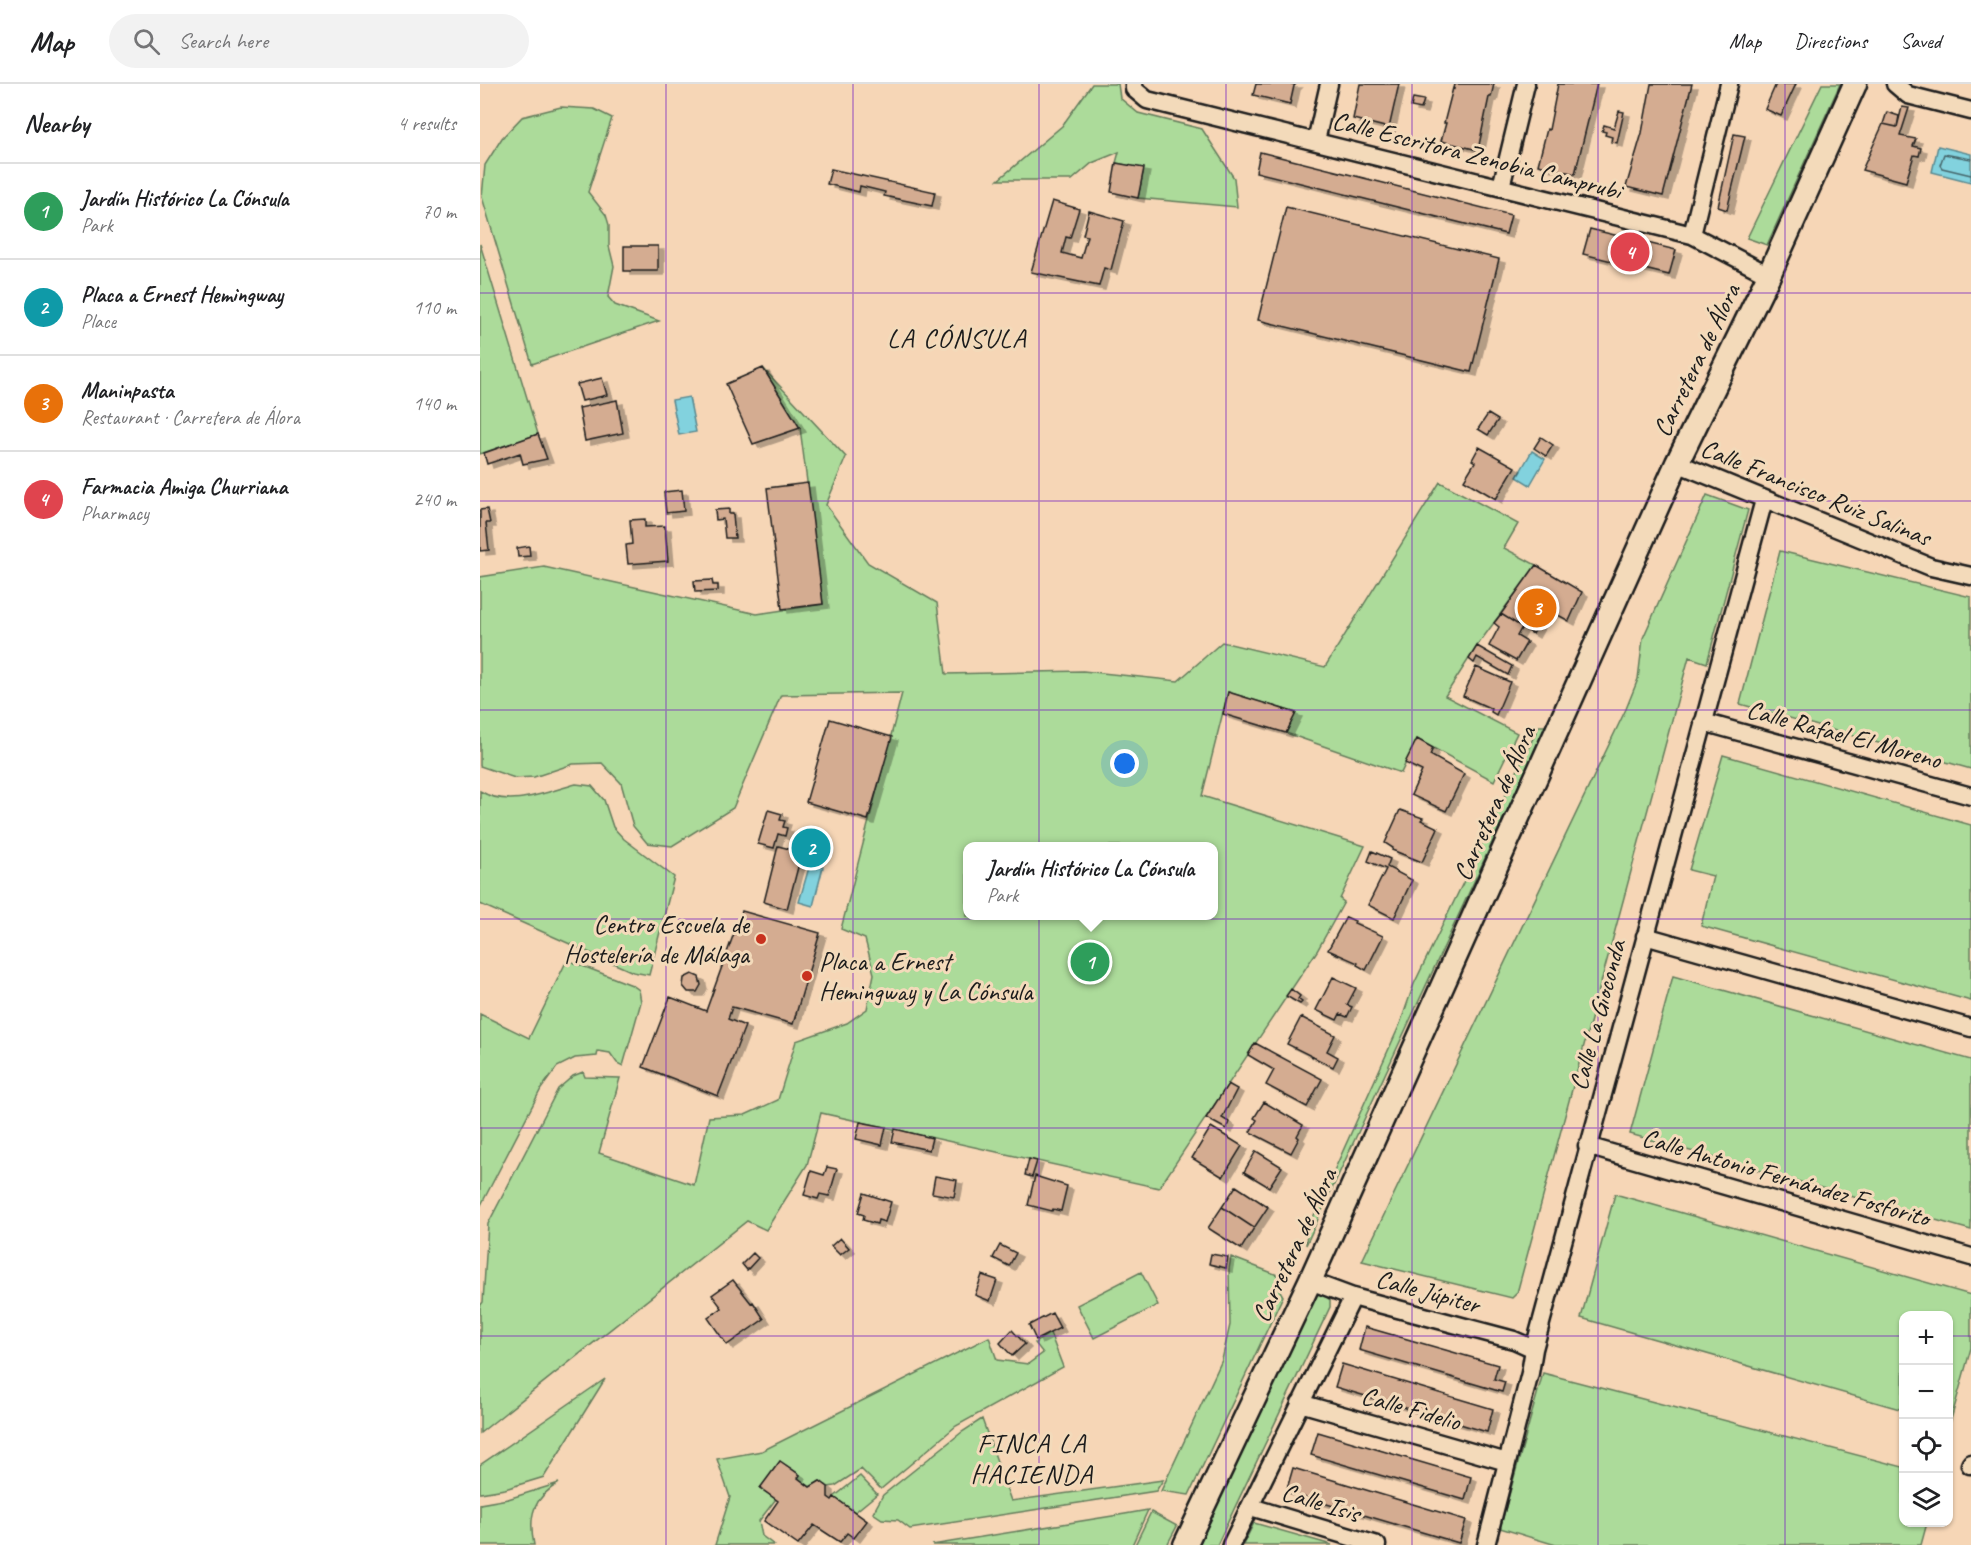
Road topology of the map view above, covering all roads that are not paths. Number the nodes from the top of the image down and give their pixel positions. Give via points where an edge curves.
1 (1329, 84) edge
2 (1526, 84) edge
3 (1729, 84) edge
4 (1855, 84) edge
5 (1895, 84) edge
6 (1134, 87) edge
7 (1971, 111) edge
8 (1316, 141) junction
9 (1501, 187) junction
10 (1692, 235) junction
11 (1769, 275) junction
12 (1677, 464) junction
13 (1764, 500) junction
14 (1971, 576) edge
15 (1703, 722) junction
16 (1971, 796) edge
17 (1645, 936) junction
18 (1971, 1028) edge
19 (1587, 1146) junction
20 (1971, 1257) edge
21 (1310, 1281) junction
22 (1353, 1297) junction
23 (1534, 1349) junction
24 (1300, 1403) junction
25 (1507, 1462) junction
26 (1251, 1507) junction
27 (1185, 1545) edge
28 (1231, 1545) edge
29 (1377, 1545) edge
30 (1486, 1545) edge

1 - 8 street
2 - 9 street
3 - 10 street
4 - 11 main road, Carretera de Álora
5 - 7 street via 1908,95
6 - 8 street, Calle Escritora Zenobia Camprubi via 1147,100
8 - 9 street, Calle Escritora Zenobia Camprubi
9 - 10 street, Calle Escritora Zenobia Camprubi
10 - 11 street, Calle Escritora Zenobia Camprubi
11 - 12 main road, Carretera de Álora
12 - 13 street, Calle Francisco Ruiz Salinas
12 - 21 main road, Carretera de Álora
13 - 14 street, Calle Francisco Ruiz Salinas via 1931,567
13 - 15 street, Calle La Gioconda
15 - 16 street, Calle Rafael El Moreno
15 - 17 street, Calle La Gioconda
17 - 18 street
17 - 19 street, Calle La Gioconda
19 - 20 street, Calle Antonio Fernández Fosforito
19 - 23 street, Calle La Gioconda
21 - 22 street, Calle Júpiter
21 - 27 main road, Carretera de Álora
22 - 23 street, Calle Júpiter via 1514,1340
22 - 24 street
23 - 25 street, Calle La Gioconda
24 - 25 street, Calle Fidelio
24 - 26 street
25 - 30 street, Calle La Gioconda
26 - 28 street
26 - 29 street, Calle Isis

